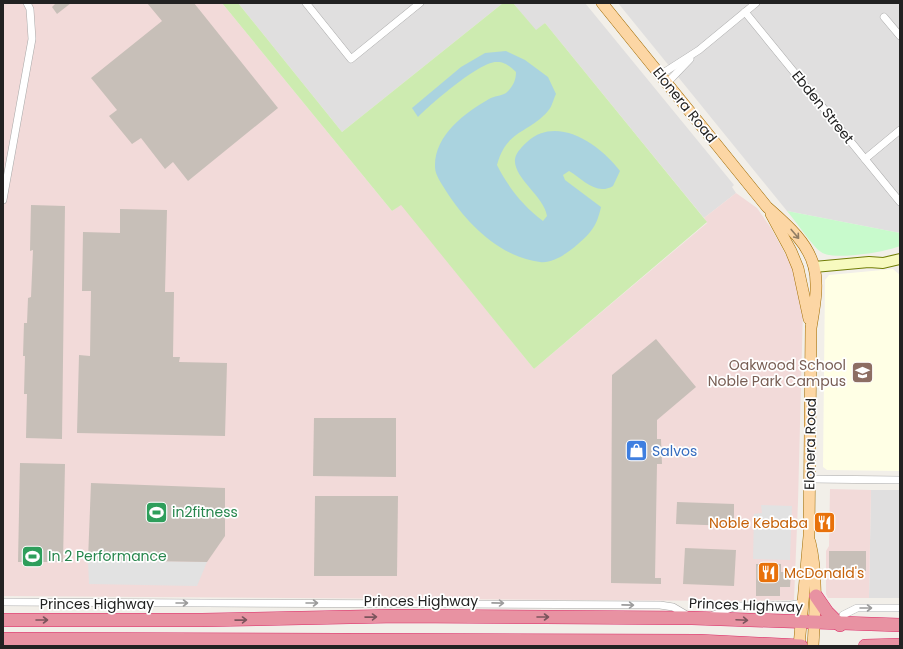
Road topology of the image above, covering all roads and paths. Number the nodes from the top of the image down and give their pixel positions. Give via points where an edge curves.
1 (27, 3) edge
2 (306, 3) edge
3 (420, 3) edge
4 (602, 3) edge
5 (756, 3) edge
6 (745, 12) junction
7 (884, 17) dead end
8 (900, 36) edge
9 (699, 50) junction
10 (664, 79) junction
11 (900, 130) edge
12 (865, 159) junction
13 (3, 200) edge
14 (900, 202) edge
15 (767, 207) junction
16 (900, 254) edge
17 (794, 258) junction
18 (900, 259) edge
19 (869, 262) junction
20 (814, 267) junction
21 (806, 300) junction
22 (811, 328) junction
23 (810, 479) junction
24 (900, 480) edge
25 (809, 536) junction
26 (816, 596) junction
27 (3, 602) edge
28 (803, 603) junction
29 (900, 608) edge
30 (698, 618) junction
31 (3, 620) edge
32 (202, 620) junction
33 (800, 623) junction
34 (814, 623) junction
35 (840, 625) junction
36 (900, 625) edge
37 (3, 639) edge
38 (200, 643) edge
39 (545, 643) edge
40 (900, 645) edge
41 (800, 646) edge
42 (812, 646) edge
43 (865, 646) edge

1 - 13 street via 30,9 32,38
2 - 3 street via 351,59
4 - 10 main road, Elonera Road
5 - 6 street
6 - 9 street
6 - 12 street, Ebden Street
7 - 8 street
9 - 10 street
9 - 10 street
10 - 15 main road, Elonera Road
11 - 12 street
12 - 14 street, Ebden Street
15 - 17 main road, Elonera Road
15 -> 20 main road, Elonera Road via 803,244
16 - 19 street
17 - 20 main road via 806,266
17 - 21 main road, Elonera Road
18 - 19 street via 883,263
19 - 20 street
20 - 21 main road via 808,275
20 - 22 main road, Elonera Road via 815,298
21 - 22 main road, Elonera Road
22 - 23 main road, Elonera Road
23 - 24 street
23 - 25 main road, Elonera Road
25 - 26 main road, Elonera Road via 815,561
25 - 28 main road, Elonera Road
26 - 34 main road, Elonera Road
26 - 35 highway
27 -> 30 street via 660,605
28 - 30 street via 736,606
28 - 33 main road, Elonera Road
35 -> 29 street via 843,616 857,608
32 -> 30 highway, Princes Highway via 398,616
30 -> 33 highway, Princes Highway
31 -> 32 highway, Princes Highway
32 - 38 highway
33 - 34 highway, Princes Highway
33 - 41 main road, Elonera Road
34 - 35 highway, Princes Highway
34 - 42 main road, Elonera Road
35 - 36 highway, Princes Highway
37 - 38 highway
38 - 39 highway
39 - 41 highway via 699,640
40 - 43 highway

